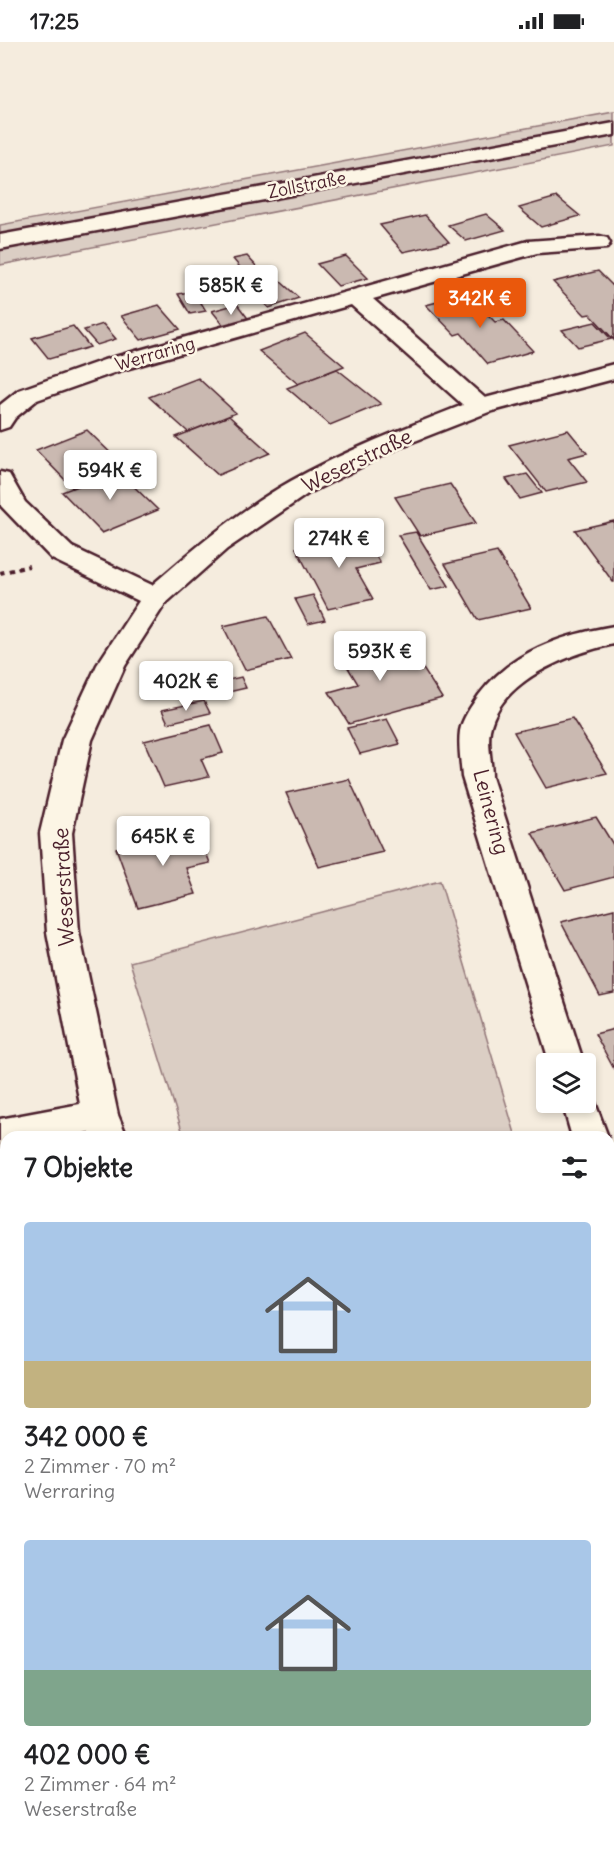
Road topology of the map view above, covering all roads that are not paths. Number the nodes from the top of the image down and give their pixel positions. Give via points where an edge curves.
1 (614, 129) edge
2 (0, 242) edge
3 (599, 243) dead end
4 (356, 297) junction
5 (614, 371) edge
6 (480, 407) junction
7 (0, 422) edge
8 (0, 480) edge
9 (155, 598) junction
10 (614, 634) edge
11 (564, 1053) edge
12 (582, 1113) edge
13 (104, 1126) edge
14 (39, 1131) edge
15 (588, 1131) edge

1 - 2 street, Zollstraße
3 - 4 street, Werraring via 536,246
4 - 6 street
4 - 7 street, Werraring via 81,376 28,395
5 - 6 street, Weserstraße
6 - 9 street, Weserstraße via 393,441 300,487 217,543
8 - 9 street via 14,506 62,554
9 - 13 street, Weserstraße via 111,665 77,740 56,833 63,932
10 - 11 street, Leinering via 586,639 521,668 491,697 475,729 477,777
12 - 15 street
13 - 14 street

